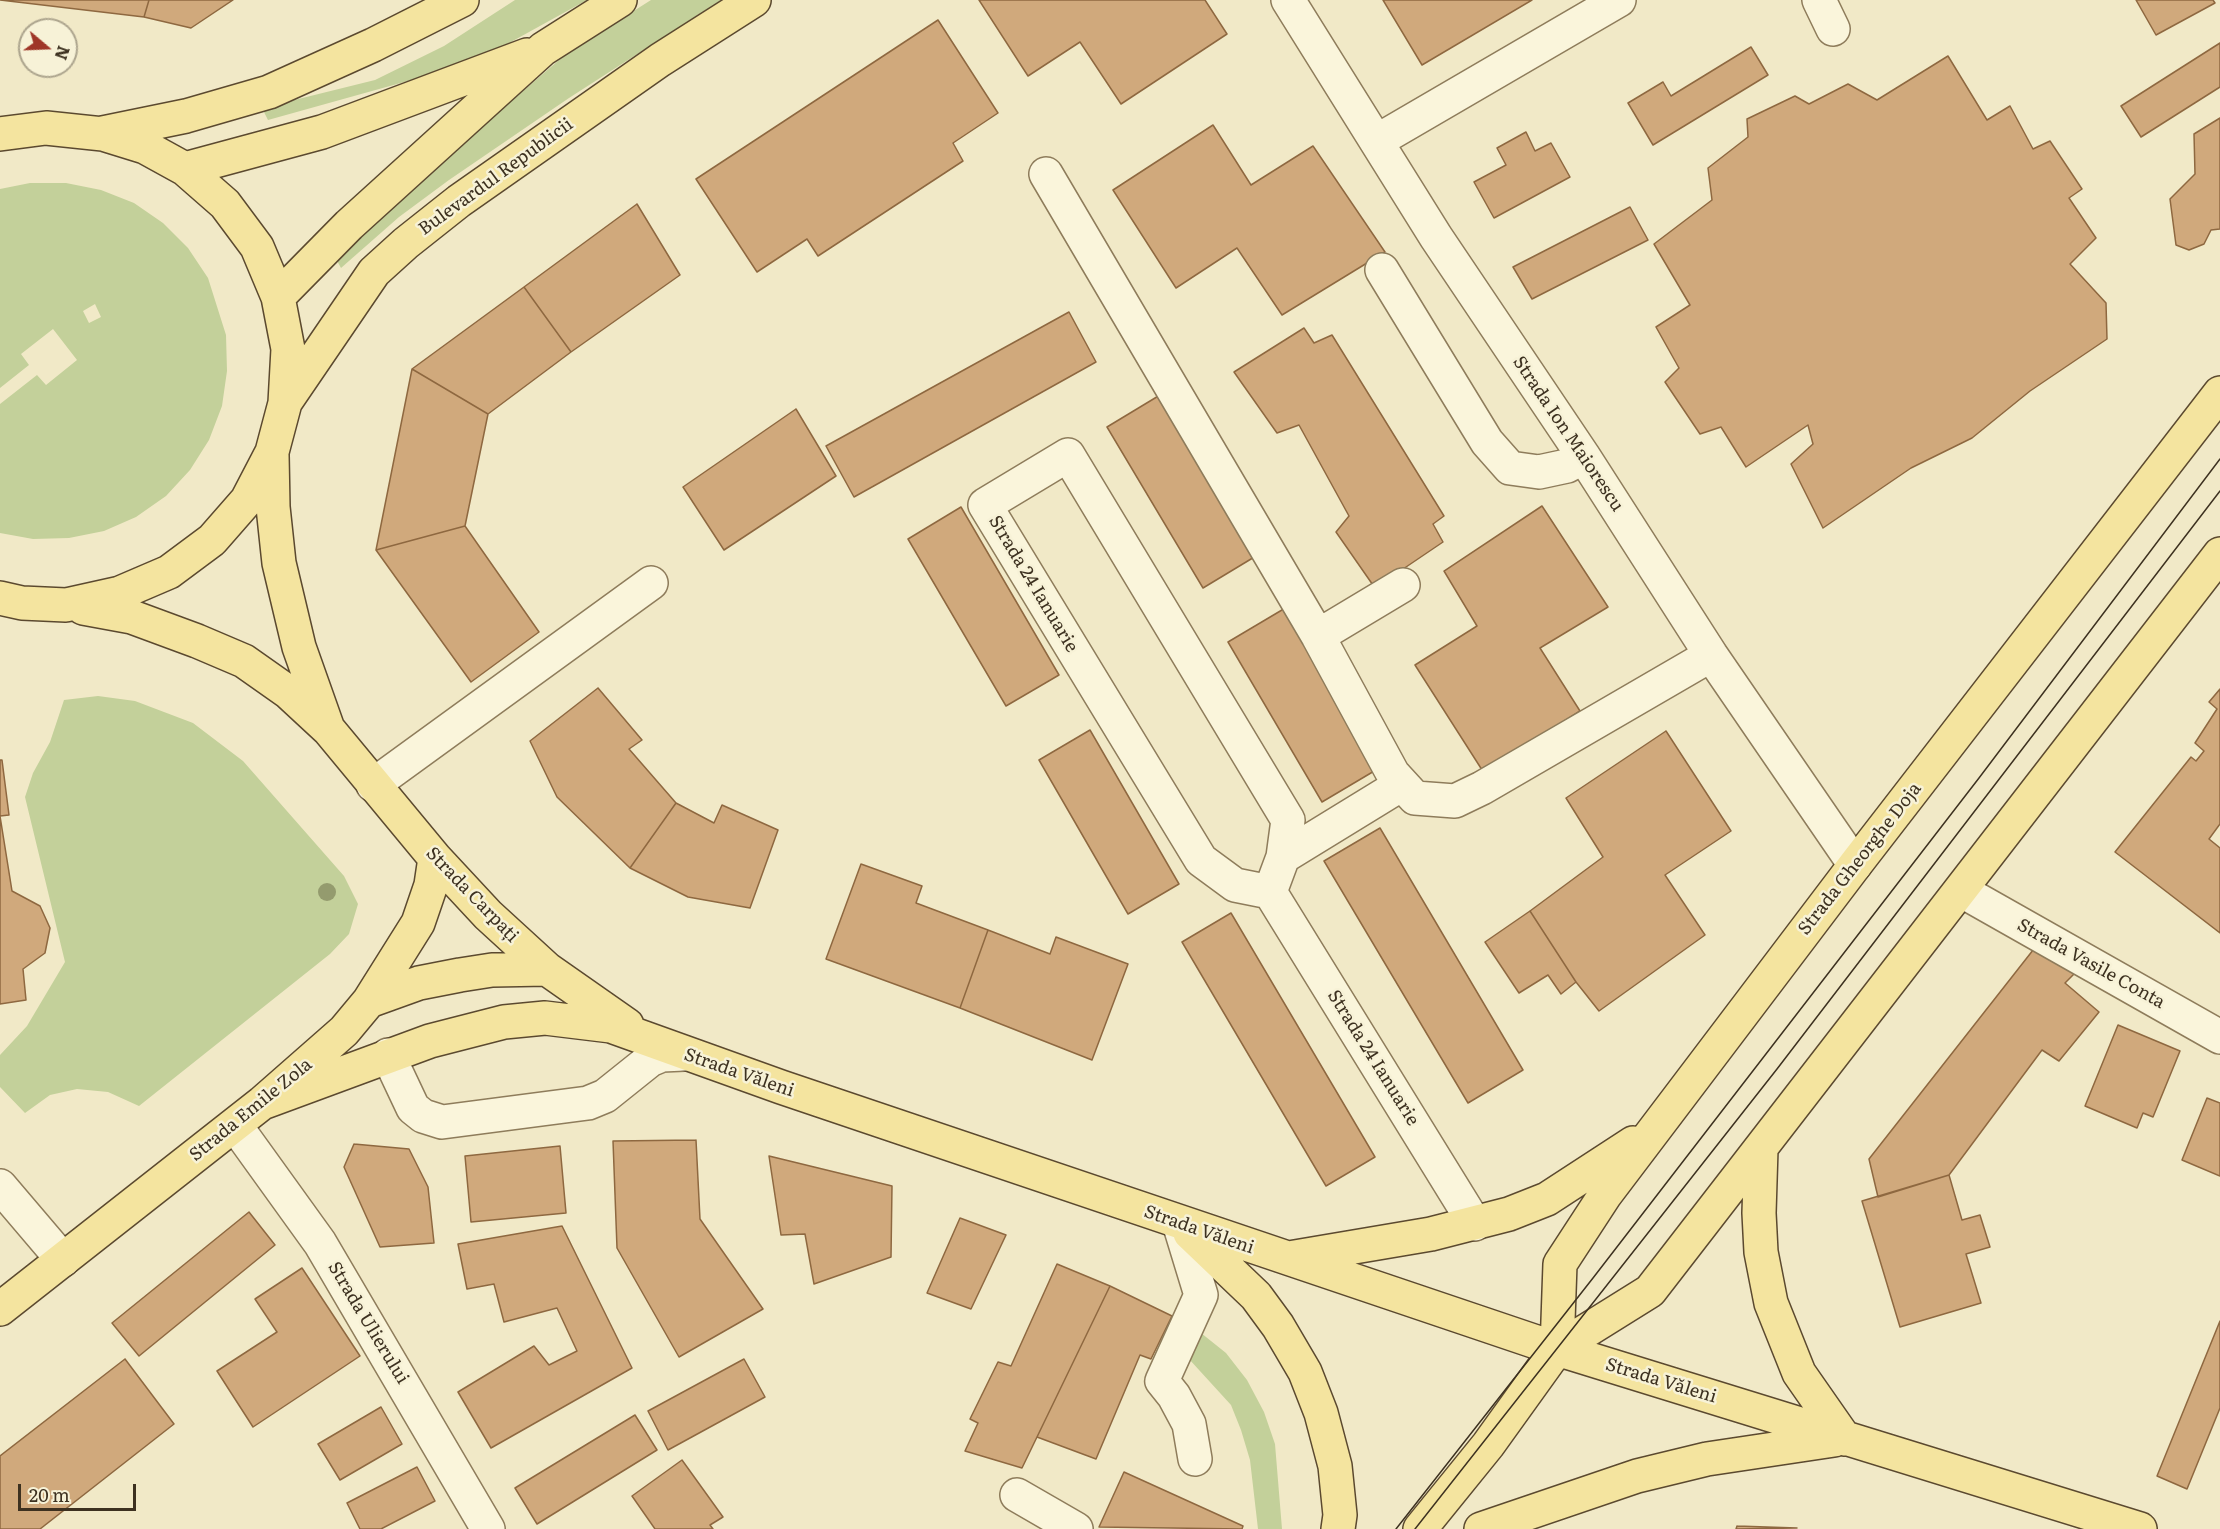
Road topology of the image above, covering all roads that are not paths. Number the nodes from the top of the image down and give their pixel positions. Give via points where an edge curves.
1 (462, 0) edge
2 (620, 0) edge
3 (754, 0) edge
4 (1288, 0) edge
5 (1619, 0) edge
6 (1819, 0) edge
7 (1833, 29) dead end
8 (543, 49) junction
9 (0, 134) edge
10 (103, 134) junction
11 (1377, 141) junction
12 (184, 169) junction
13 (1046, 174) dead end
14 (1382, 270) dead end
15 (278, 297) junction
16 (2220, 393) edge
17 (285, 403) junction
18 (272, 452) junction
19 (1584, 457) junction
20 (2220, 554) edge
21 (651, 583) dead end
22 (1403, 585) dead end
23 (0, 598) edge
24 (66, 605) junction
25 (1318, 636) junction
26 (1712, 655) junction
27 (329, 730) junction
28 (1402, 784) junction
29 (373, 785) junction
30 (1283, 857) junction
31 (435, 858) junction
32 (1855, 865) junction
33 (1962, 891) junction
34 (1270, 892) junction
35 (547, 969) junction
36 (369, 1001) junction
37 (640, 1034) junction
38 (2220, 1037) edge
39 (684, 1054) junction
40 (388, 1055) junction
41 (262, 1103) junction
42 (235, 1125) junction
43 (1654, 1128) junction
44 (1761, 1149) junction
45 (0, 1186) edge
46 (1179, 1223) junction
47 (1475, 1224) junction
48 (1284, 1258) junction
49 (63, 1260) junction
50 (0, 1310) edge
51 (1557, 1348) junction
52 (1845, 1438) junction
53 (1195, 1459) dead end
54 (1017, 1495) dead end
55 (488, 1529) edge
56 (1076, 1529) edge
57 (1338, 1529) edge
58 (1420, 1529) edge
59 (1481, 1529) edge
60 (2140, 1529) edge

1 - 10 main road via 269,92
2 - 8 main road
3 - 17 main road, Bulevardul Republicii via 641,73 406,243 374,272
4 - 11 street, Strada Ion Maiorescu
5 - 11 street
6 - 7 street
8 - 12 main road via 322,132
8 - 15 main road via 349,225
9 - 10 main road via 46,128
10 - 12 main road via 145,147
11 - 19 street, Strada Ion Maiorescu via 1436,237
12 - 15 main road via 225,204 257,247
13 - 25 street
14 - 19 street via 1487,442 1510,468 1539,472 1567,466
15 - 17 main road via 288,349
16 - 32 main road, Strada Gheorghe Doja
17 - 18 main road
18 - 24 main road via 247,500 212,540 169,572 120,593
18 - 27 main road, Strada Carpați via 279,563 299,647
19 - 26 street, Strada Ion Maiorescu
20 - 33 main road
21 - 29 street
22 - 25 street
23 - 24 main road
24 - 27 main road, Strada Carpați via 132,617 244,661 288,692
25 - 28 street
26 - 28 street via 1455,801 1415,798
26 - 32 street, Strada Ion Maiorescu
27 - 29 main road, Strada Carpați
28 - 30 street
29 - 31 main road, Strada Carpați
30 - 34 street, Strada 24 Ianuarie
30 - 34 street, Strada 24 Ianuarie via 1288,820 1068,455 985,506 1201,860 1235,885
31 - 35 main road, Strada Carpați via 488,915
31 - 36 main road, Strada Emile Zola via 431,885 417,923
32 - 43 main road, Strada Gheorghe Doja
33 - 38 street, Strada Vasile Conta
33 - 44 main road
34 - 47 street, Strada 24 Ianuarie
35 - 36 main road via 460,975 419,983
35 - 37 main road, Strada Carpați
36 - 41 main road, Strada Emile Zola via 336,1038
37 - 39 main road, Strada Văleni
37 - 40 main road, Strada Văleni via 578,1020 545,1018 467,1030
39 - 40 street via 650,1060 605,1096 588,1103 441,1122 413,1108
39 - 46 main road, Strada Văleni
40 - 41 main road, Strada Văleni
41 - 42 main road, Strada Emile Zola
42 - 49 main road, Strada Emile Zola
42 - 55 street, Strada Ulierului via 320,1243
43 - 47 main road via 1547,1199
43 - 51 main road, Strada Gheorghe Doja via 1560,1264
44 - 51 main road via 1650,1291
44 - 52 main road via 1761,1252 1771,1302 1799,1373
45 - 49 street
46 - 48 main road, Strada Văleni
46 - 53 street via 1201,1295 1162,1381 1189,1424
46 - 57 main road via 1256,1296 1305,1372 1335,1466
47 - 48 main road
48 - 51 main road, Strada Văleni
49 - 50 main road, Strada Emile Zola
51 - 52 main road, Strada Văleni
51 - 58 main road via 1488,1445
52 - 59 main road via 1772,1447 1647,1473
52 - 60 main road, Strada Văleni
54 - 56 street

